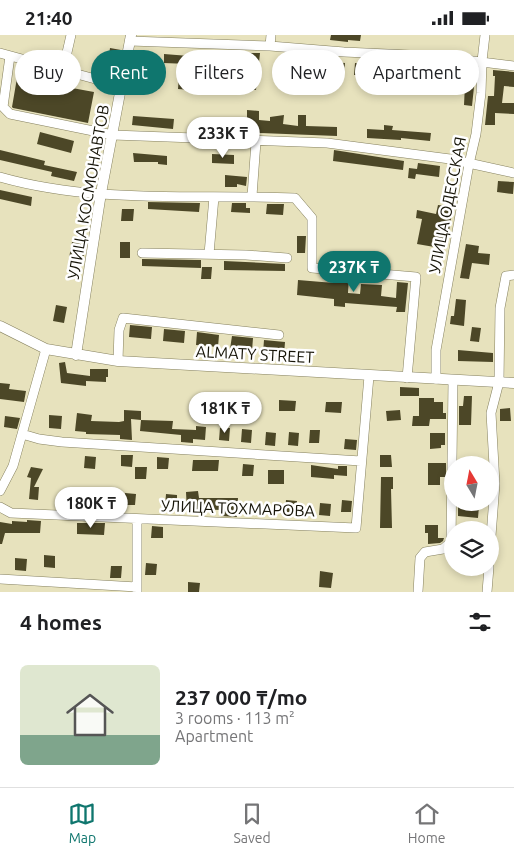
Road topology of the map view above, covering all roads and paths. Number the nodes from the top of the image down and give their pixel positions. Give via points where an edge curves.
1 (71, 35) edge
2 (271, 35) edge
3 (485, 35) edge
4 (131, 38) edge
5 (270, 46) junction
6 (68, 50) edge
7 (0, 53) edge
8 (10, 55) junction
9 (15, 56) edge
10 (482, 61) junction
11 (514, 66) edge
12 (120, 95) edge
13 (113, 135) junction
14 (256, 142) junction
15 (469, 164) junction
16 (514, 173) edge
17 (0, 177) edge
18 (101, 193) junction
19 (252, 196) junction
20 (214, 197) junction
21 (142, 253) dead end
22 (209, 254) junction
23 (287, 258) dead end
24 (514, 275) edge
25 (0, 326) edge
26 (279, 335) dead end
27 (46, 349) junction
28 (76, 355) junction
29 (118, 361) junction
30 (369, 376) junction
31 (407, 378) junction
32 (436, 379) junction
33 (453, 380) junction
34 (499, 382) junction
35 (514, 383) edge
36 (22, 434) junction
37 (361, 461) junction
38 (0, 491) edge
39 (0, 507) edge
40 (137, 519) junction
41 (492, 521) edge
42 (488, 576) edge
43 (0, 579) edge
44 (137, 590) edge
45 (418, 592) edge
46 (487, 592) edge

1 - 6 street
2 - 5 street
3 - 10 street, УЛИЦА ОДЕССКАЯ
4 - 5 street
5 - 10 street
7 - 8 street
8 - 9 street
8 - 13 street via 3,107 6,111
10 - 11 street
10 - 15 street, УЛИЦА ОДЕССКАЯ via 476,133
12 - 13 main road, УЛИЦА КОСМОНАВТОВ
13 - 14 street
13 - 18 main road, УЛИЦА КОСМОНАВТОВ
14 - 15 street via 327,143
14 - 19 street
15 - 16 street
15 - 32 street, УЛИЦА ОДЕССКАЯ via 436,350
17 - 18 street via 33,187
18 - 20 street
18 - 28 main road, УЛИЦА КОСМОНАВТОВ
19 - 20 street
19 - 31 street via 295,198 312,218 312,268 416,277
20 - 22 street
21 - 22 street
22 - 23 street
24 - 34 street via 506,276 502,299
25 - 27 main road, ALMATY STREET
26 - 29 street via 123,318 119,330
27 - 28 main road, ALMATY STREET
27 - 36 street
28 - 29 main road, ALMATY STREET
29 - 30 main road, ALMATY STREET
30 - 31 main road, ALMATY STREET
30 - 37 street
31 - 32 main road, ALMATY STREET
32 - 33 main road, ALMATY STREET
33 - 34 main road, ALMATY STREET
33 - 45 street via 451,542 443,549 425,552 420,558
34 - 35 main road, ALMATY STREET
34 - 41 street via 491,413 494,484
36 - 37 street via 62,441
36 - 38 street via 13,467
37 - 40 street, УЛИЦА ТОХМАРОВА via 356,528
39 - 40 street, УЛИЦА ТОХМАРОВА via 11,513
40 - 44 street
42 - 46 street
43 - 44 street

